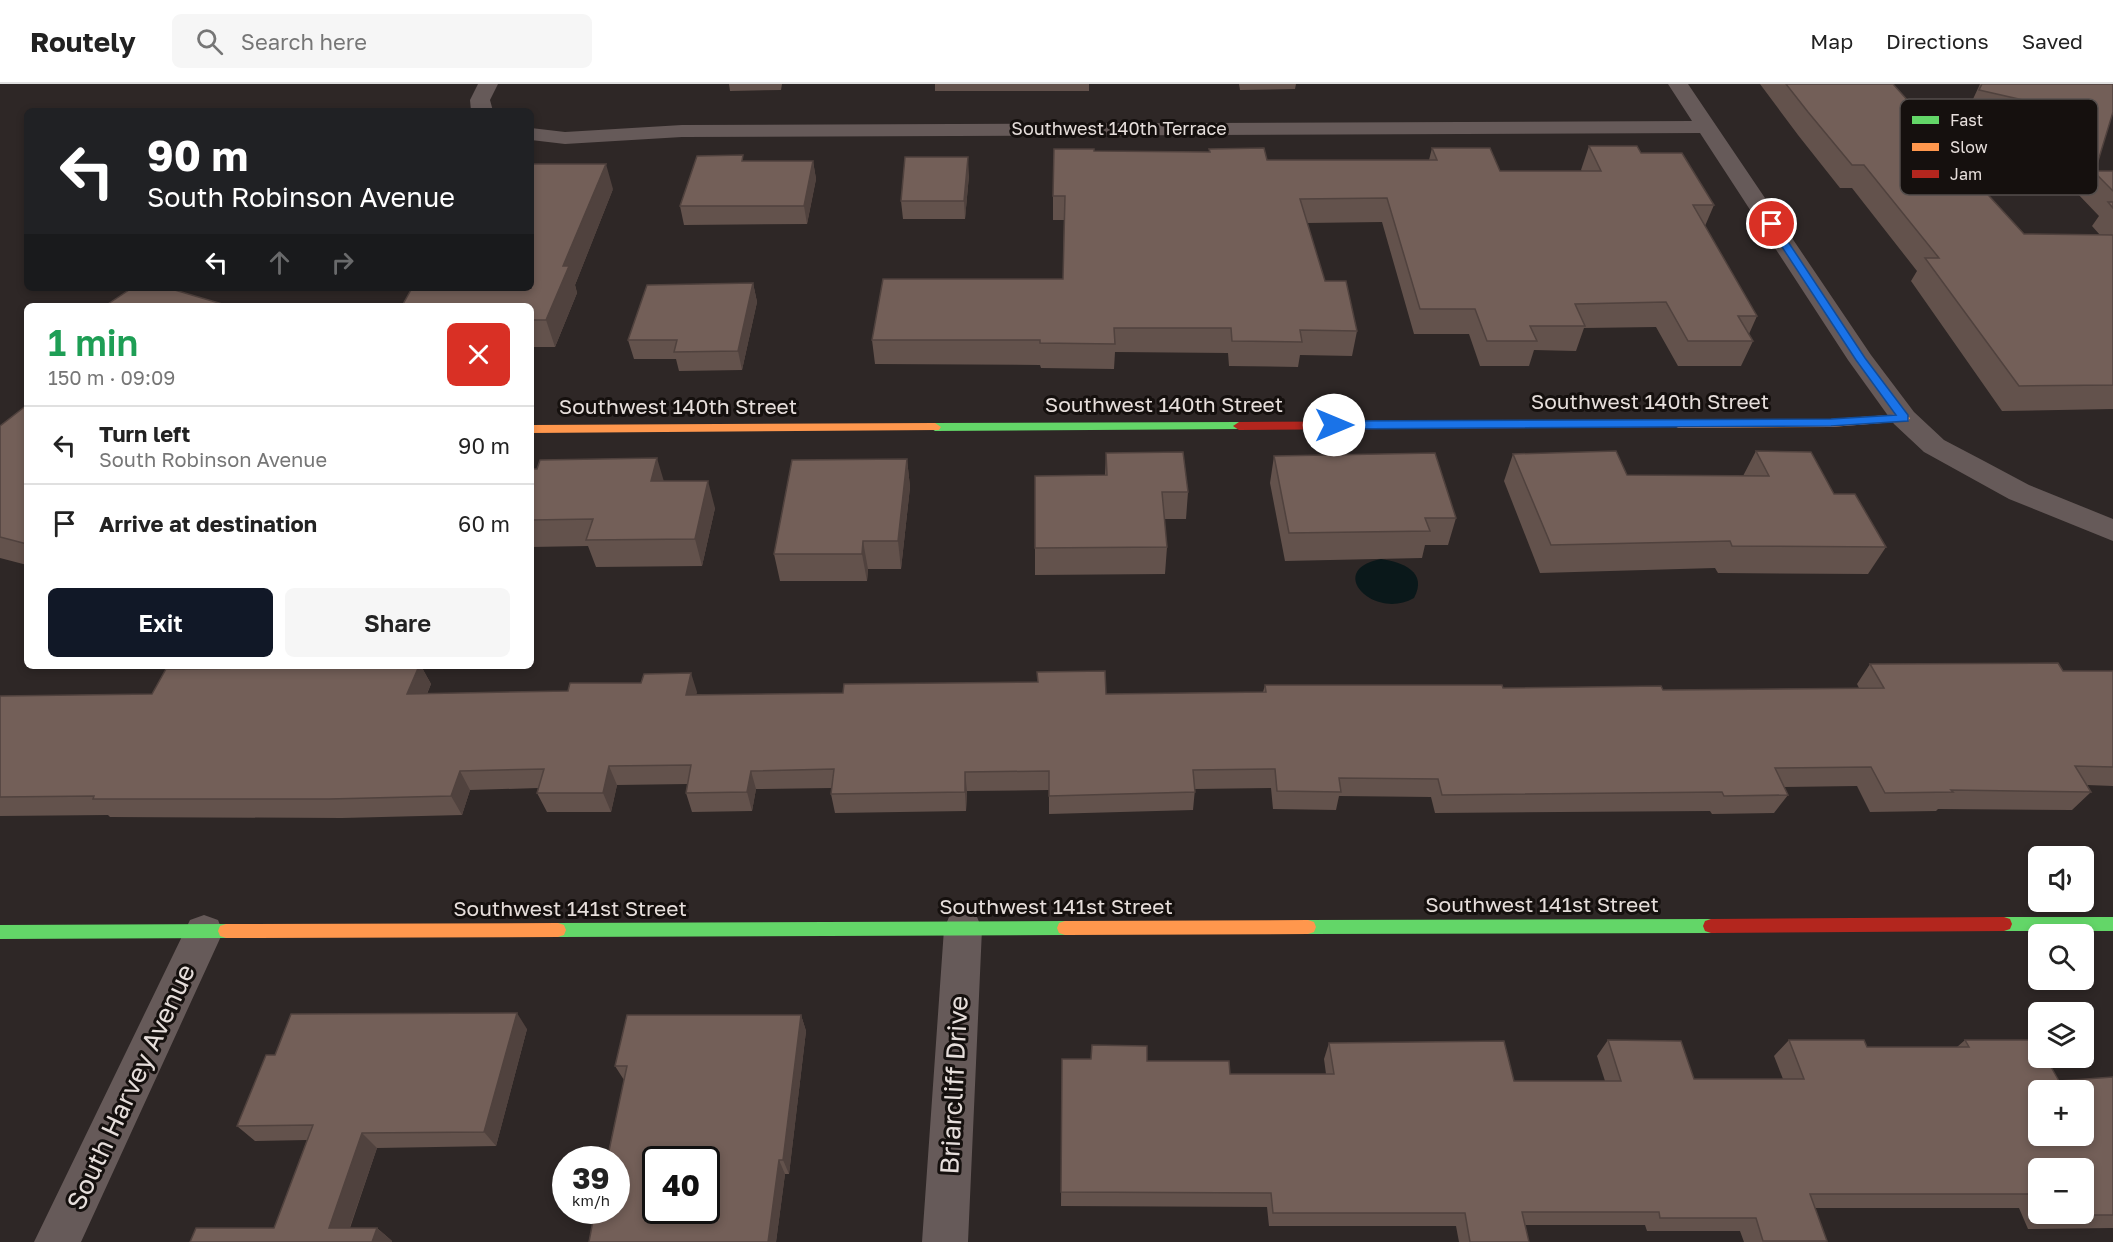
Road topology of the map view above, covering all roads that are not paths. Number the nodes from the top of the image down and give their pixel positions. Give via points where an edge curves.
1 (488, 84) edge
2 (1678, 84) edge
3 (481, 108) edge
4 (1708, 127) junction
5 (534, 134) edge
6 (1904, 418) junction
7 (534, 429) edge
8 (2113, 531) edge
9 (2113, 924) edge
10 (963, 928) junction
11 (0, 932) edge
12 (204, 932) junction
13 (57, 1242) edge
14 (945, 1242) edge

1 - 3 street via 480,100
2 - 4 street
4 - 5 street, Southwest 140th Terrace via 682,131 565,138
4 - 6 street via 1861,360
6 - 7 street, Southwest 140th Street via 1819,423
6 - 8 street via 1934,446 1974,468 2019,492
9 - 10 street, Southwest 141st Street
10 - 12 street, Southwest 141st Street
10 - 14 street, Briarcliff Drive
11 - 12 street, Southwest 141st Street
12 - 13 street, South Harvey Avenue

